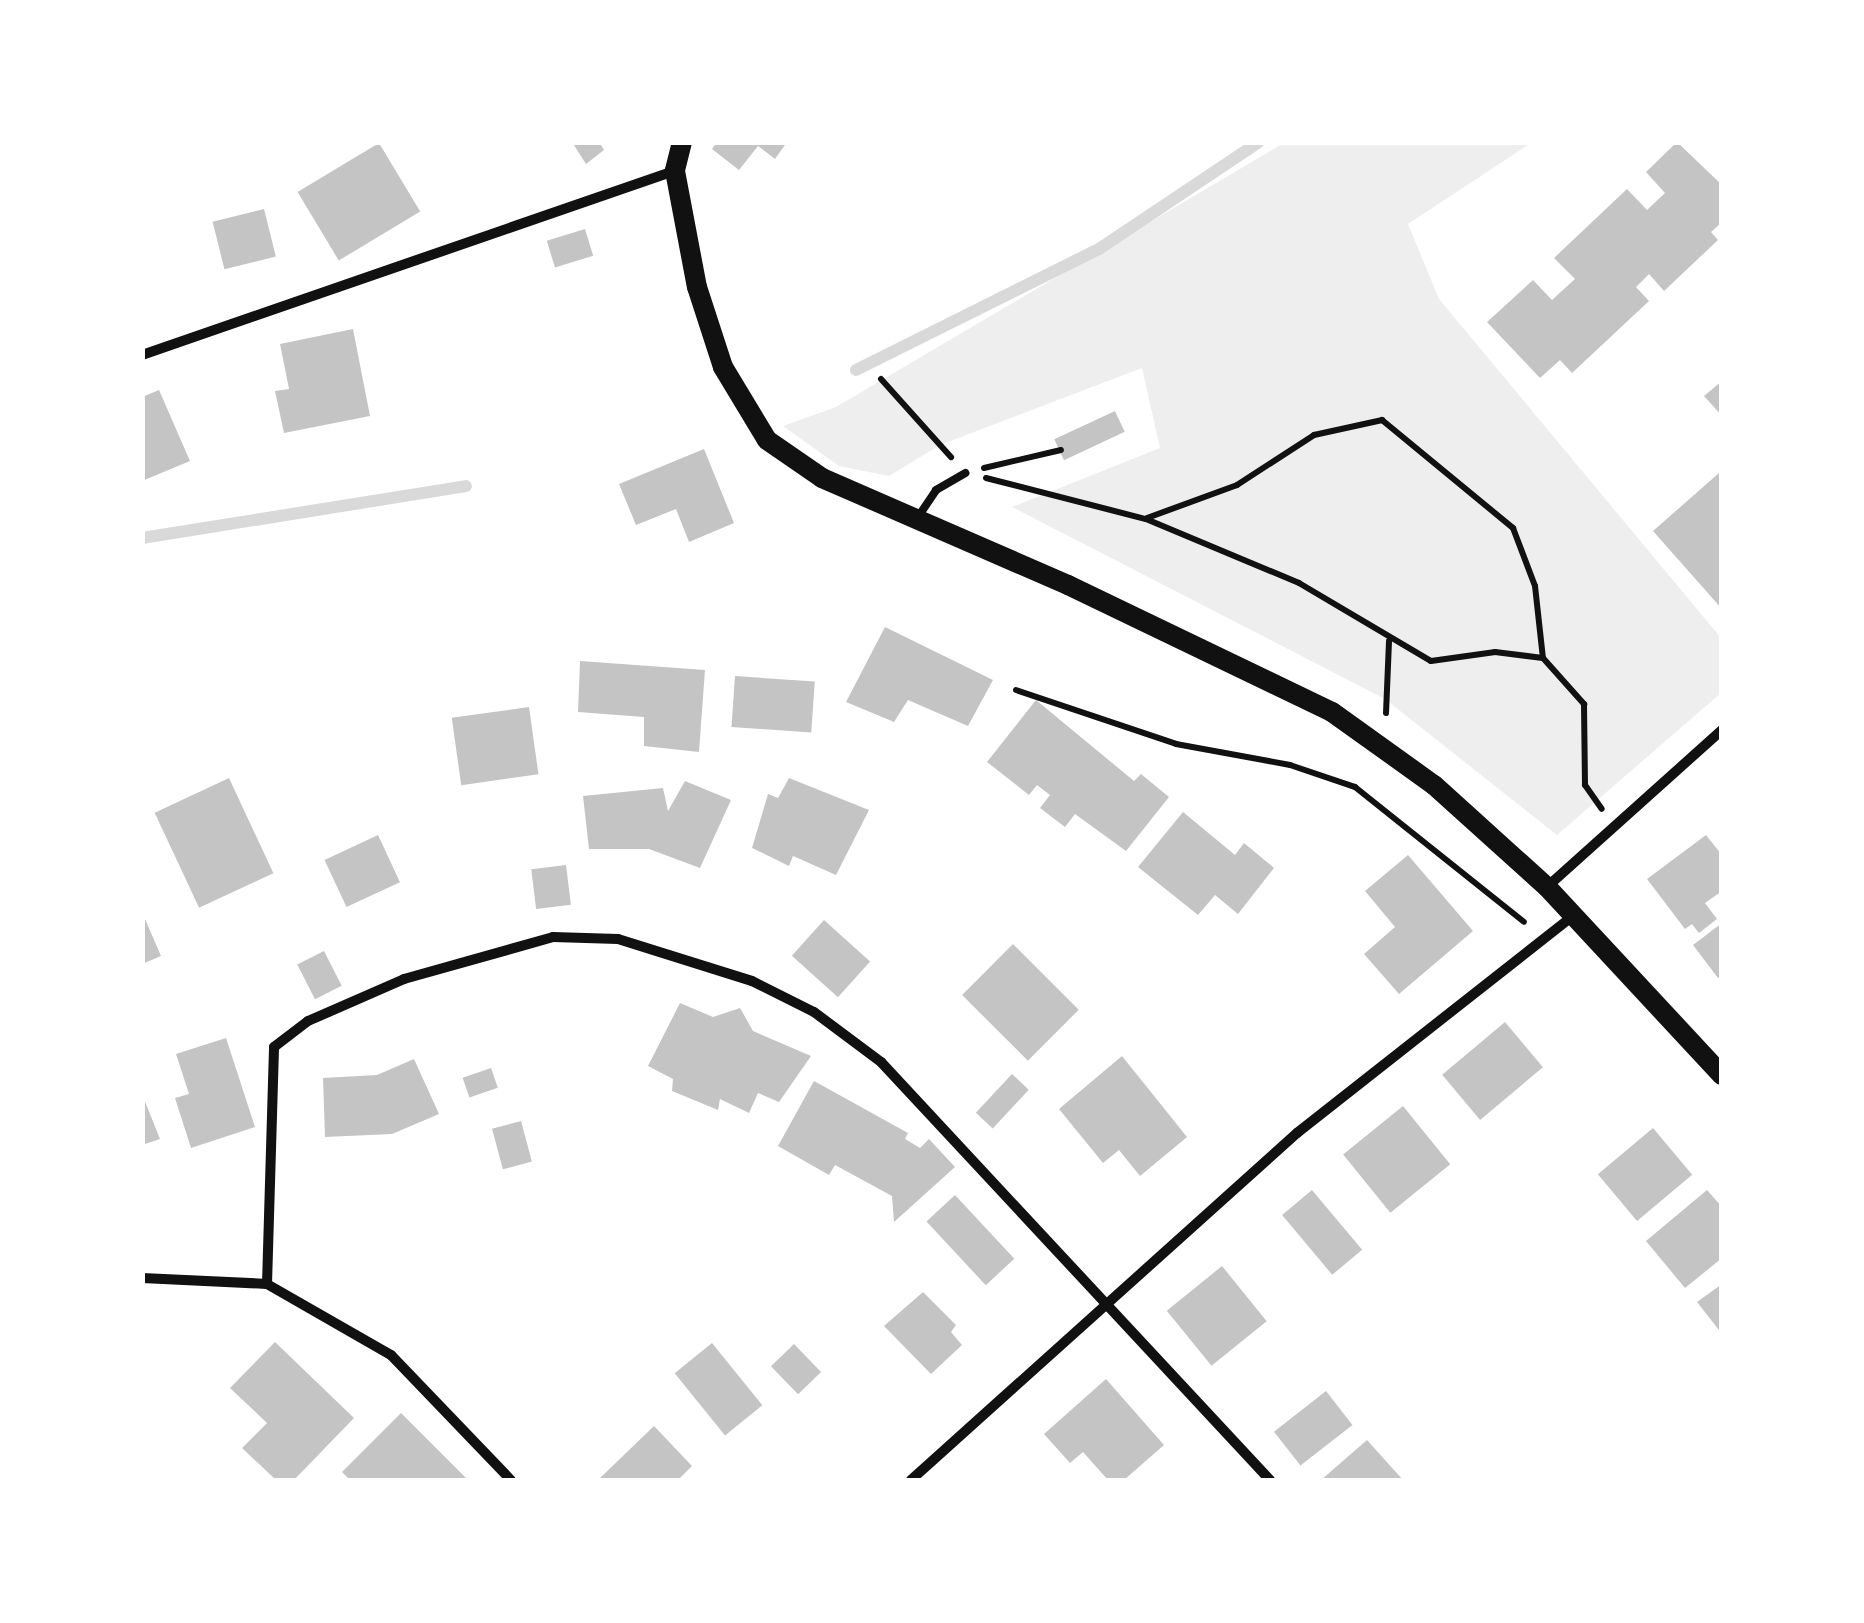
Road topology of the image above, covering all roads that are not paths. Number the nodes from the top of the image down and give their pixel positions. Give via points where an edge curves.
1 (682, 142) edge
2 (675, 171) junction
3 (142, 355) edge
4 (965, 473) road end
5 (916, 520) junction
6 (1722, 730) edge
7 (1547, 887) junction
8 (1575, 915) junction
9 (1722, 1074) edge
10 (142, 1278) edge
11 (268, 1284) junction
12 (1107, 1303) junction
13 (511, 1480) edge
14 (911, 1480) edge
15 (1270, 1480) edge

1 - 2 main road
2 - 3 street
2 - 5 main road via 696,287 723,367 767,440 822,478
4 - 5 lane via 936,490
5 - 7 main road via 1332,712
6 - 7 street
7 - 8 main road
8 - 9 main road
8 - 12 street via 1296,1132
10 - 11 street
11 - 12 street via 274,1047 308,1021 404,979 553,937 618,939 682,956 814,1012 882,1062
11 - 13 street via 391,1355
12 - 14 street
12 - 15 street

